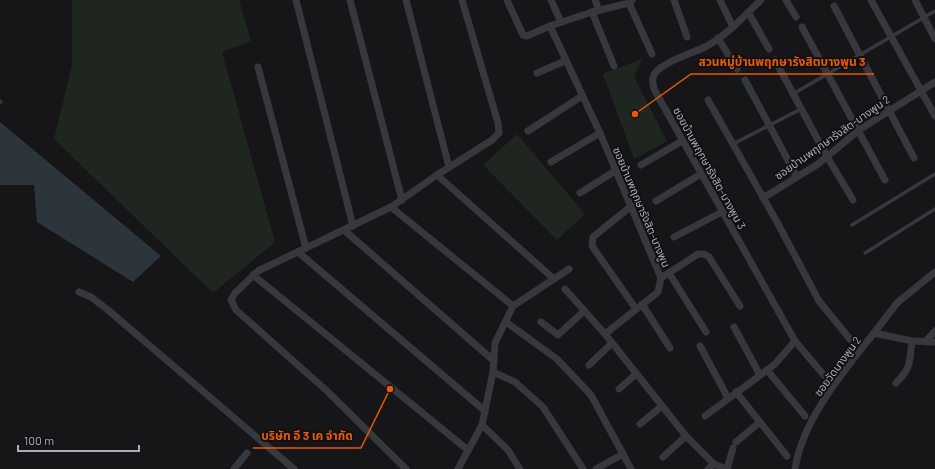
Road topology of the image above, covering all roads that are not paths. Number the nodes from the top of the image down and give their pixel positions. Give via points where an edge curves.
1 (296, 0) edge
2 (350, 0) edge
3 (406, 0) edge
4 (462, 0) edge
5 (508, 0) edge
6 (551, 0) edge
7 (595, 0) edge
8 (674, 0) edge
9 (720, 0) edge
10 (761, 0) edge
11 (786, 0) edge
12 (871, 0) edge
13 (915, 0) edge
14 (631, 1) edge
15 (834, 6) dead end
16 (596, 11) junction
17 (935, 11) edge
18 (748, 12) junction
19 (796, 17) dead end
20 (924, 17) junction
21 (561, 22) junction
22 (550, 26) junction
23 (733, 26) junction
24 (802, 27) dead end
25 (891, 36) junction
26 (687, 37) dead end
27 (718, 38) junction
28 (935, 39) edge
29 (770, 49) dead end
30 (652, 54) dead end
31 (859, 55) junction
32 (775, 60) dead end
33 (565, 61) junction
34 (614, 66) dead end
35 (258, 67) dead end
36 (737, 69) dead end
37 (537, 73) dead end
38 (827, 74) junction
39 (745, 80) dead end
40 (935, 82) edge
41 (921, 90) junction
42 (793, 94) junction
43 (582, 96) junction
44 (708, 100) dead end
45 (801, 109) junction
46 (890, 109) junction
47 (935, 116) edge
48 (769, 125) junction
49 (858, 130) junction
50 (528, 131) dead end
51 (600, 134) junction
52 (682, 141) junction
53 (733, 144) junction
54 (826, 155) junction
55 (914, 158) dead end
56 (551, 162) dead end
57 (641, 165) dead end
58 (449, 167) junction
59 (616, 172) junction
60 (701, 174) junction
61 (935, 174) edge
62 (437, 175) junction
63 (797, 178) junction
64 (884, 180) dead end
65 (580, 193) dead end
66 (764, 198) junction
67 (402, 200) junction
68 (854, 200) dead end
69 (656, 201) dead end
70 (392, 207) junction
71 (630, 207) junction
72 (935, 209) edge
73 (722, 212) junction
74 (852, 225) dead end
75 (353, 226) junction
76 (344, 230) junction
77 (674, 237) dead end
78 (306, 248) junction
79 (298, 252) junction
80 (865, 253) dead end
81 (569, 269) dead end
82 (669, 272) junction
83 (935, 272) edge
84 (253, 275) junction
85 (661, 278) junction
86 (554, 279) junction
87 (565, 289) dead end
88 (79, 292) dead end
89 (513, 306) junction
90 (639, 306) junction
91 (740, 306) dead end
92 (584, 311) junction
93 (506, 322) junction
94 (541, 322) dead end
95 (734, 327) dead end
96 (706, 332) dead end
97 (874, 332) junction
98 (935, 332) edge
99 (605, 334) junction
100 (795, 341) junction
101 (925, 342) junction
102 (935, 342) edge
103 (612, 343) junction
104 (854, 344) dead end
105 (912, 345) junction
106 (700, 346) dead end
107 (670, 348) dead end
108 (494, 361) junction
109 (589, 365) dead end
110 (767, 370) junction
111 (493, 372) junction
112 (636, 374) junction
113 (760, 374) junction
114 (828, 380) dead end
115 (896, 383) dead end
116 (619, 388) dead end
117 (736, 392) junction
118 (728, 398) junction
119 (662, 406) junction
120 (485, 411) junction
121 (705, 416) dead end
122 (805, 416) dead end
123 (760, 422) junction
124 (640, 424) dead end
125 (482, 425) junction
126 (686, 436) junction
127 (468, 450) junction
128 (247, 453) dead end
129 (623, 454) junction
130 (787, 456) dead end
131 (663, 457) dead end
132 (714, 464) junction
133 (238, 468) edge
134 (294, 469) edge
135 (406, 469) edge
136 (458, 469) edge
137 (520, 469) edge
138 (583, 469) edge
139 (596, 469) edge
140 (631, 469) edge
141 (708, 469) edge
142 (726, 469) edge
143 (795, 469) edge

1 - 75 street
2 - 67 street
3 - 58 street
4 - 58 street via 499,133
5 - 22 street via 523,35 527,36
6 - 21 street
7 - 16 street
8 - 26 street
9 - 23 street
10 - 18 street, ซอยบ้านพฤกษารังสิต-บางพูน 3
11 - 19 street
12 - 25 street
13 - 20 street
14 - 16 street
14 - 30 street
15 - 31 street
16 - 21 street
16 - 34 street
17 - 20 lane
18 - 23 street, ซอยบ้านพฤกษารังสิต-บางพูน 3
18 - 29 street
20 - 25 lane
20 - 28 street
21 - 22 street
22 - 33 street, ซอยบ้านพฤกษารังสิต-บางพูน
23 - 27 street, ซอยบ้านพฤกษารังสิต-บางพูน 3
24 - 38 street
25 - 31 lane
25 - 41 street
27 - 36 street
27 - 52 street, ซอยบ้านพฤกษารังสิต-บางพูน 3 via 655,74 655,91
31 - 38 lane
31 - 46 street
32 - 42 street
33 - 37 street
33 - 43 street, ซอยบ้านพฤกษารังสิต-บางพูน
35 - 78 street
38 - 42 lane
38 - 49 street
39 - 48 street
40 - 41 street, ซอยบ้านพฤกษารังสิต-บางพูน 2
41 - 46 street, ซอยบ้านพฤกษารังสิต-บางพูน 2
41 - 47 street
42 - 45 street
43 - 50 street
43 - 51 street, ซอยบ้านพฤกษารังสิต-บางพูน
44 - 53 street
45 - 48 lane
45 - 54 street
46 - 49 street, ซอยบ้านพฤกษารังสิต-บางพูน 2
46 - 55 street
48 - 53 lane
48 - 63 street
49 - 54 street, ซอยบ้านพฤกษารังสิต-บางพูน 2
49 - 64 street
51 - 56 street
51 - 59 street, ซอยบ้านพฤกษารังสิต-บางพูน
52 - 57 street
52 - 60 street, ซอยบ้านพฤกษารังสิต-บางพูน 3
53 - 66 street
54 - 63 street, ซอยบ้านพฤกษารังสิต-บางพูน 2 via 818,164
54 - 68 street
58 - 62 street
59 - 65 street
59 - 71 street, ซอยบ้านพฤกษารังสิต-บางพูน
60 - 69 street
60 - 73 street, ซอยบ้านพฤกษารังสิต-บางพูน 3
61 - 74 lane
62 - 67 street
62 - 86 street
63 - 66 street, ซอยบ้านพฤกษารังสิต-บางพูน 2
66 - 104 street via 819,301
67 - 70 street
70 - 75 street
70 - 89 street
71 - 85 street, ซอยบ้านพฤกษารังสิต-บางพูน
71 - 90 street via 591,241 592,246
72 - 80 lane
73 - 77 street
73 - 100 street, ซอยบ้านพฤกษารังสิต-บางพูน 3
75 - 76 street
76 - 78 street
76 - 108 street
78 - 79 street
79 - 84 street via 267,265
79 - 120 street
81 - 86 street
82 - 85 street
82 - 91 street via 698,254 704,254 709,257
82 - 96 street
83 - 97 street via 897,303
84 - 127 street
84 - 135 street via 232,295 231,300 236,310 327,391
85 - 90 street, ซอยบ้านพฤกษารังสิต-บางพูน via 658,292
86 - 89 street
87 - 92 street
88 - 134 street via 91,297 108,310
89 - 93 street
90 - 99 street, ซอยบ้านพฤกษารังสิต-บางพูน
90 - 107 street
92 - 94 street via 558,335
92 - 99 street
93 - 108 street via 495,343
93 - 129 street via 557,359 591,395
95 - 113 street
97 - 105 street, ซอยวัดบางพูน 2
97 - 143 street, ซอยวัดบางพูน 2 via 819,409 801,442
98 - 101 street
99 - 103 street
100 - 110 street
100 - 114 street, ซอยบ้านพฤกษารังสิต-บางพูน 3
101 - 102 street, ซอยวัดบางพูน 2
101 - 105 street, ซอยวัดบางพูน 2
103 - 109 street
103 - 112 street
105 - 115 street via 907,371
106 - 118 street
108 - 111 street
110 - 113 street
110 - 122 street
111 - 120 street
111 - 138 street via 515,382 544,407
112 - 116 street
112 - 119 street
113 - 117 street
117 - 118 street
117 - 123 street
118 - 121 street
119 - 124 street
119 - 126 street
120 - 125 street
123 - 130 street
123 - 142 street via 734,445
125 - 127 street
125 - 137 street via 508,450
126 - 131 street
126 - 132 street
127 - 136 street
128 - 133 street
129 - 139 street
129 - 140 street
132 - 141 street
132 - 142 street

